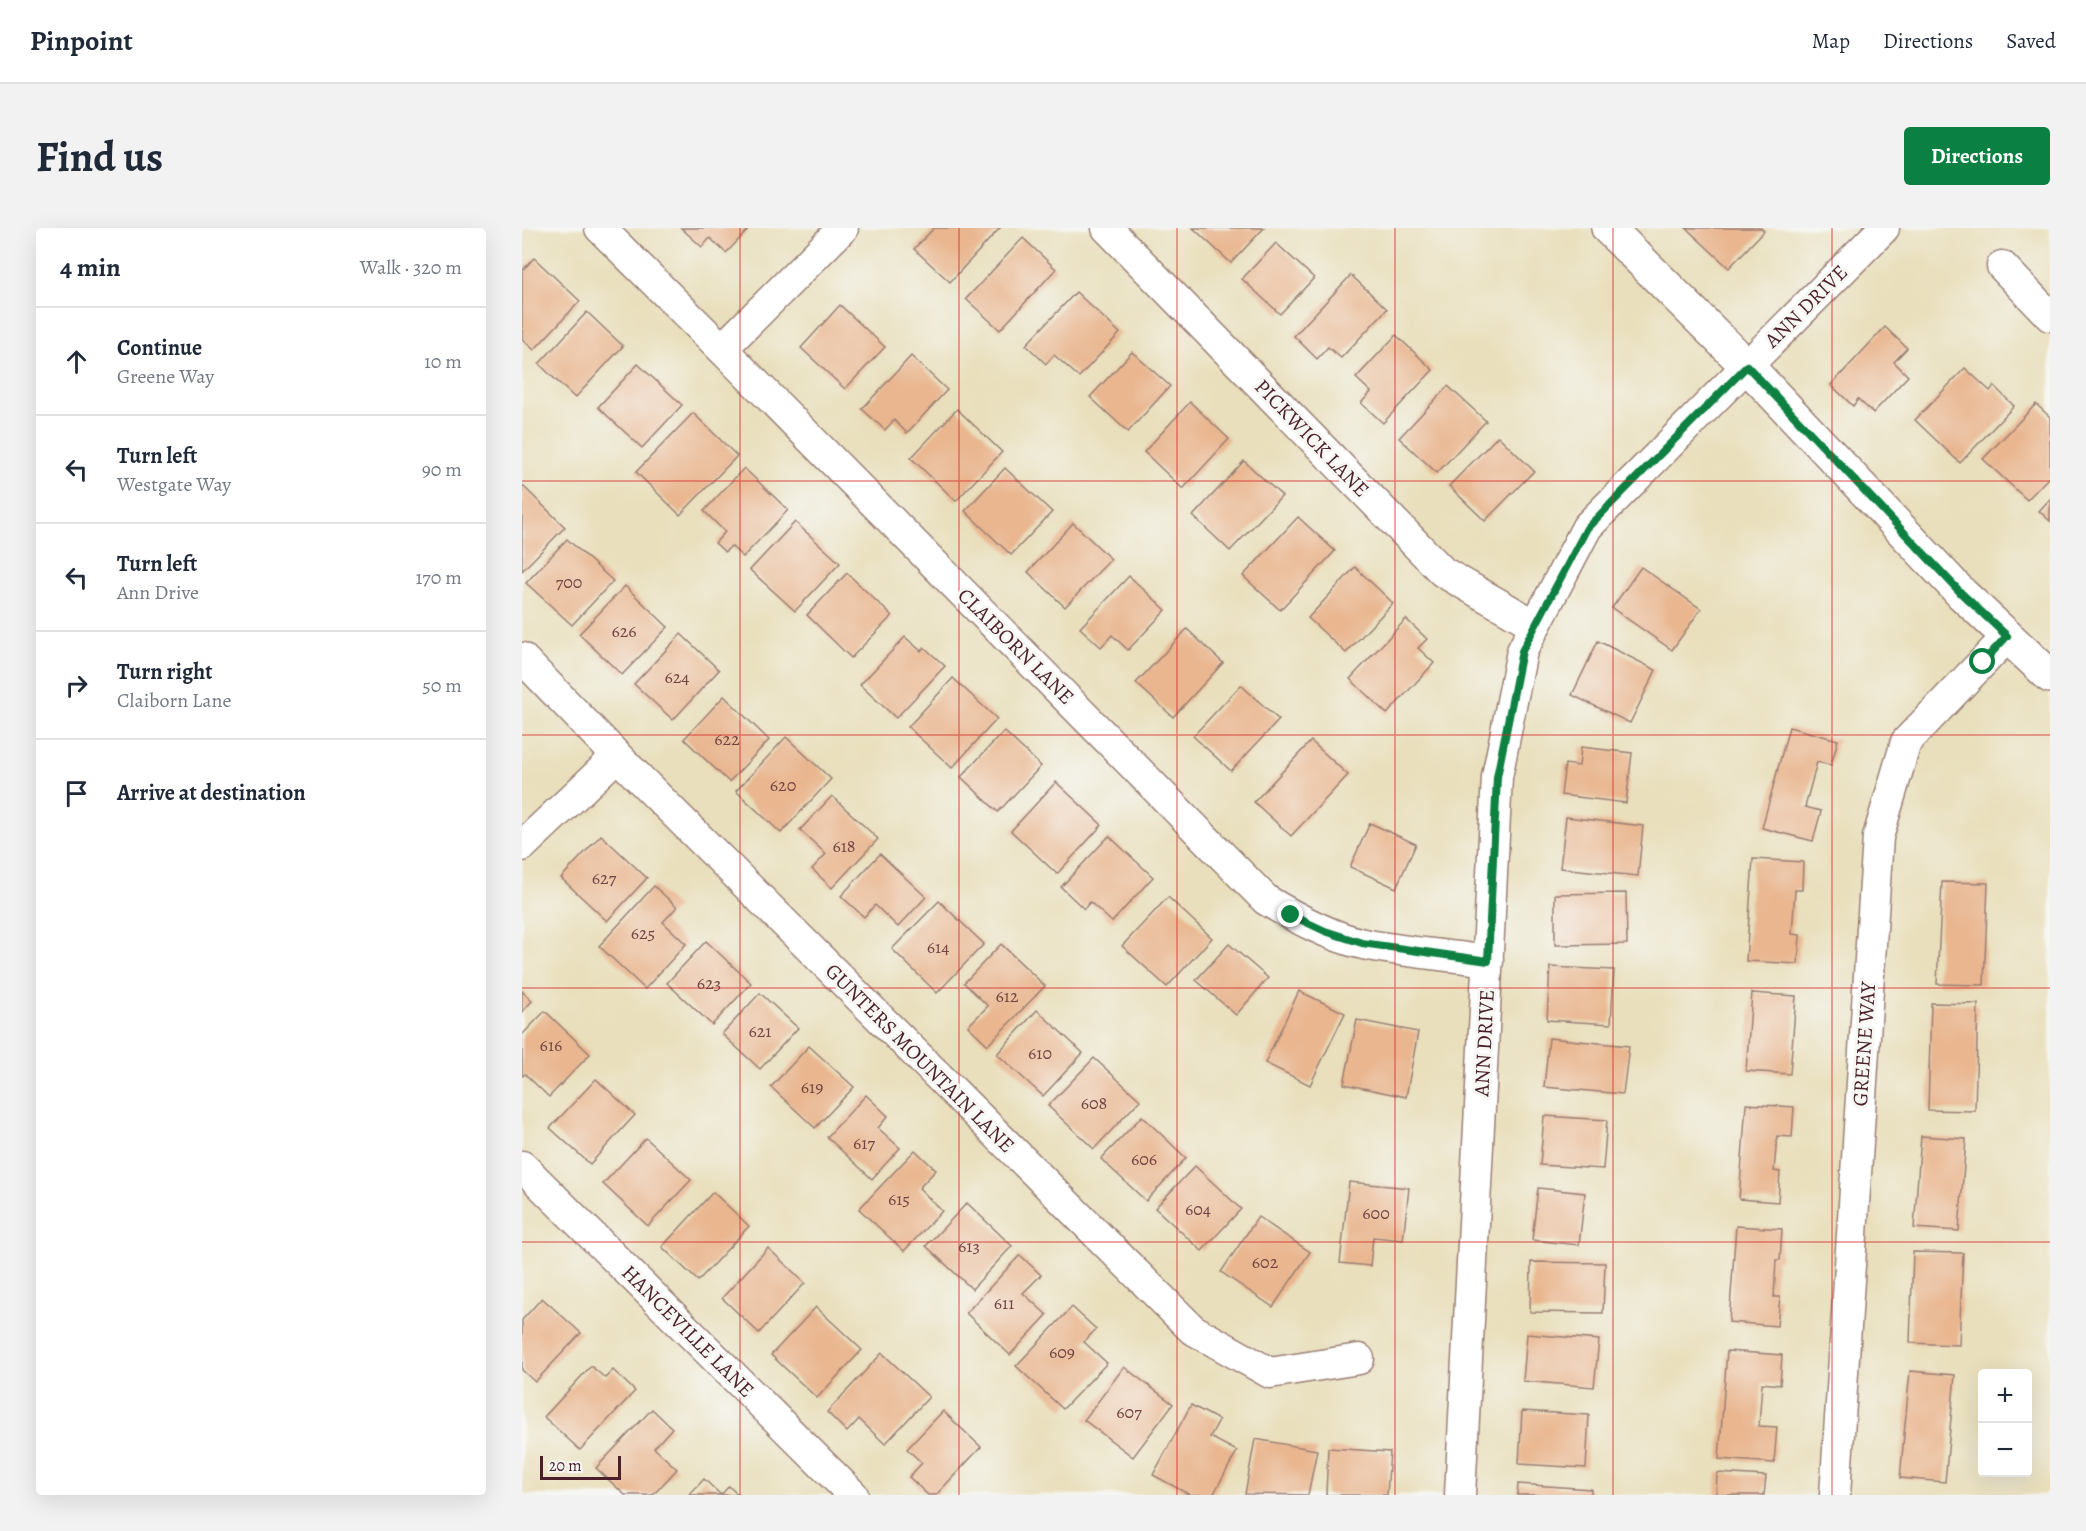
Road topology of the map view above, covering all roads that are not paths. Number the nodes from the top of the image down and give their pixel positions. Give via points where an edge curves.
1 (600, 228) edge
2 (843, 228) edge
3 (1107, 228) edge
4 (1608, 228) edge
5 (1884, 228) edge
6 (2002, 266) dead end
7 (2050, 316) edge
8 (722, 349) junction
9 (1747, 366) junction
10 (1535, 625) junction
11 (2007, 636) junction
12 (522, 658) edge
13 (2050, 676) edge
14 (617, 756) junction
15 (522, 846) edge
16 (1488, 961) junction
17 (522, 1166) edge
18 (1359, 1359) dead end
19 (853, 1495) edge
20 (1460, 1495) edge
21 (1835, 1495) edge

1 - 8 street, CLAIBORN LANE
2 - 8 street
3 - 10 street, PICKWICK LANE via 1443,572
4 - 9 street
5 - 9 street, ANN DRIVE
6 - 7 street
8 - 16 street, CLAIBORN LANE via 1266,900 1325,931 1362,943
9 - 10 street, ANN DRIVE via 1587,528
9 - 11 street via 1962,594
10 - 16 street, ANN DRIVE via 1522,651 1497,777
11 - 13 street
11 - 21 street, GREENE WAY via 1906,742 1878,837
12 - 14 street, GUNTERS MOUNTAIN LANE
14 - 15 street
14 - 18 street, GUNTERS MOUNTAIN LANE via 1192,1329 1270,1372
16 - 20 street, ANN DRIVE
17 - 19 street, HANCEVILLE LANE

